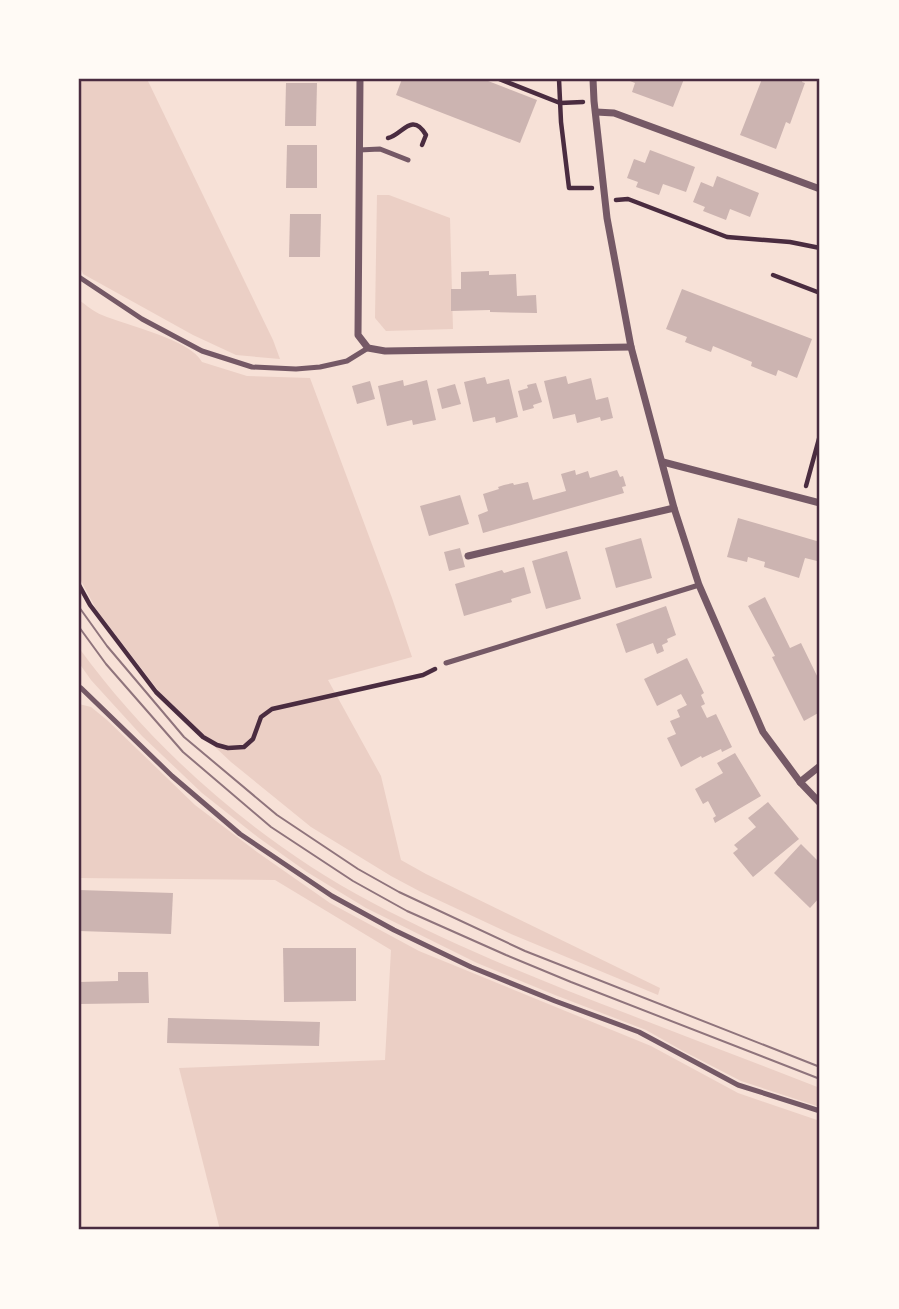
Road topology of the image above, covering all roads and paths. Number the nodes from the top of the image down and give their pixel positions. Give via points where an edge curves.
1 (360, 79) edge
2 (499, 79) edge
3 (559, 79) edge
4 (593, 79) edge
5 (594, 102) junction
6 (560, 103) junction
7 (596, 112) junction
8 (359, 139) junction
9 (422, 145) dead end
10 (359, 150) junction
11 (408, 160) dead end
12 (604, 188) junction
13 (820, 189) edge
14 (605, 201) junction
15 (820, 248) edge
16 (773, 275) dead end
17 (79, 277) edge
18 (820, 293) edge
19 (631, 347) junction
20 (368, 348) junction
21 (820, 435) edge
22 (663, 462) junction
23 (803, 497) junction
24 (820, 503) edge
25 (674, 508) junction
26 (468, 556) dead end
27 (79, 585) edge
28 (699, 585) junction
29 (446, 663) joint
30 (81, 688) dead end
31 (820, 766) edge
32 (800, 782) junction
33 (820, 803) edge
34 (820, 1111) edge

1 - 8 street
2 - 6 path
3 - 6 path
4 - 5 street
5 - 6 path
5 - 7 street
6 - 12 path via 569,188
7 - 12 street
7 - 13 street via 614,113
8 - 9 path via 392,138 407,125 414,125 426,135
8 - 10 street
10 - 11 lane via 380,149
10 - 20 street via 358,335
12 - 14 street
14 - 15 path via 628,199 727,237
14 - 19 street
16 - 18 path
17 - 20 lane via 142,319 202,351 252,367 320,367 347,361
19 - 20 street
19 - 22 street
21 - 23 path
22 - 23 street
22 - 25 street
23 - 24 street
25 - 26 street
25 - 28 street
27 - 29 path via 156,692 203,737 228,748 244,747 253,739 261,717 272,709 423,675
28 - 29 lane
28 - 32 street via 763,732
30 - 34 lane via 240,834 332,897 471,967 639,1032 738,1085
31 - 32 street
32 - 33 street

